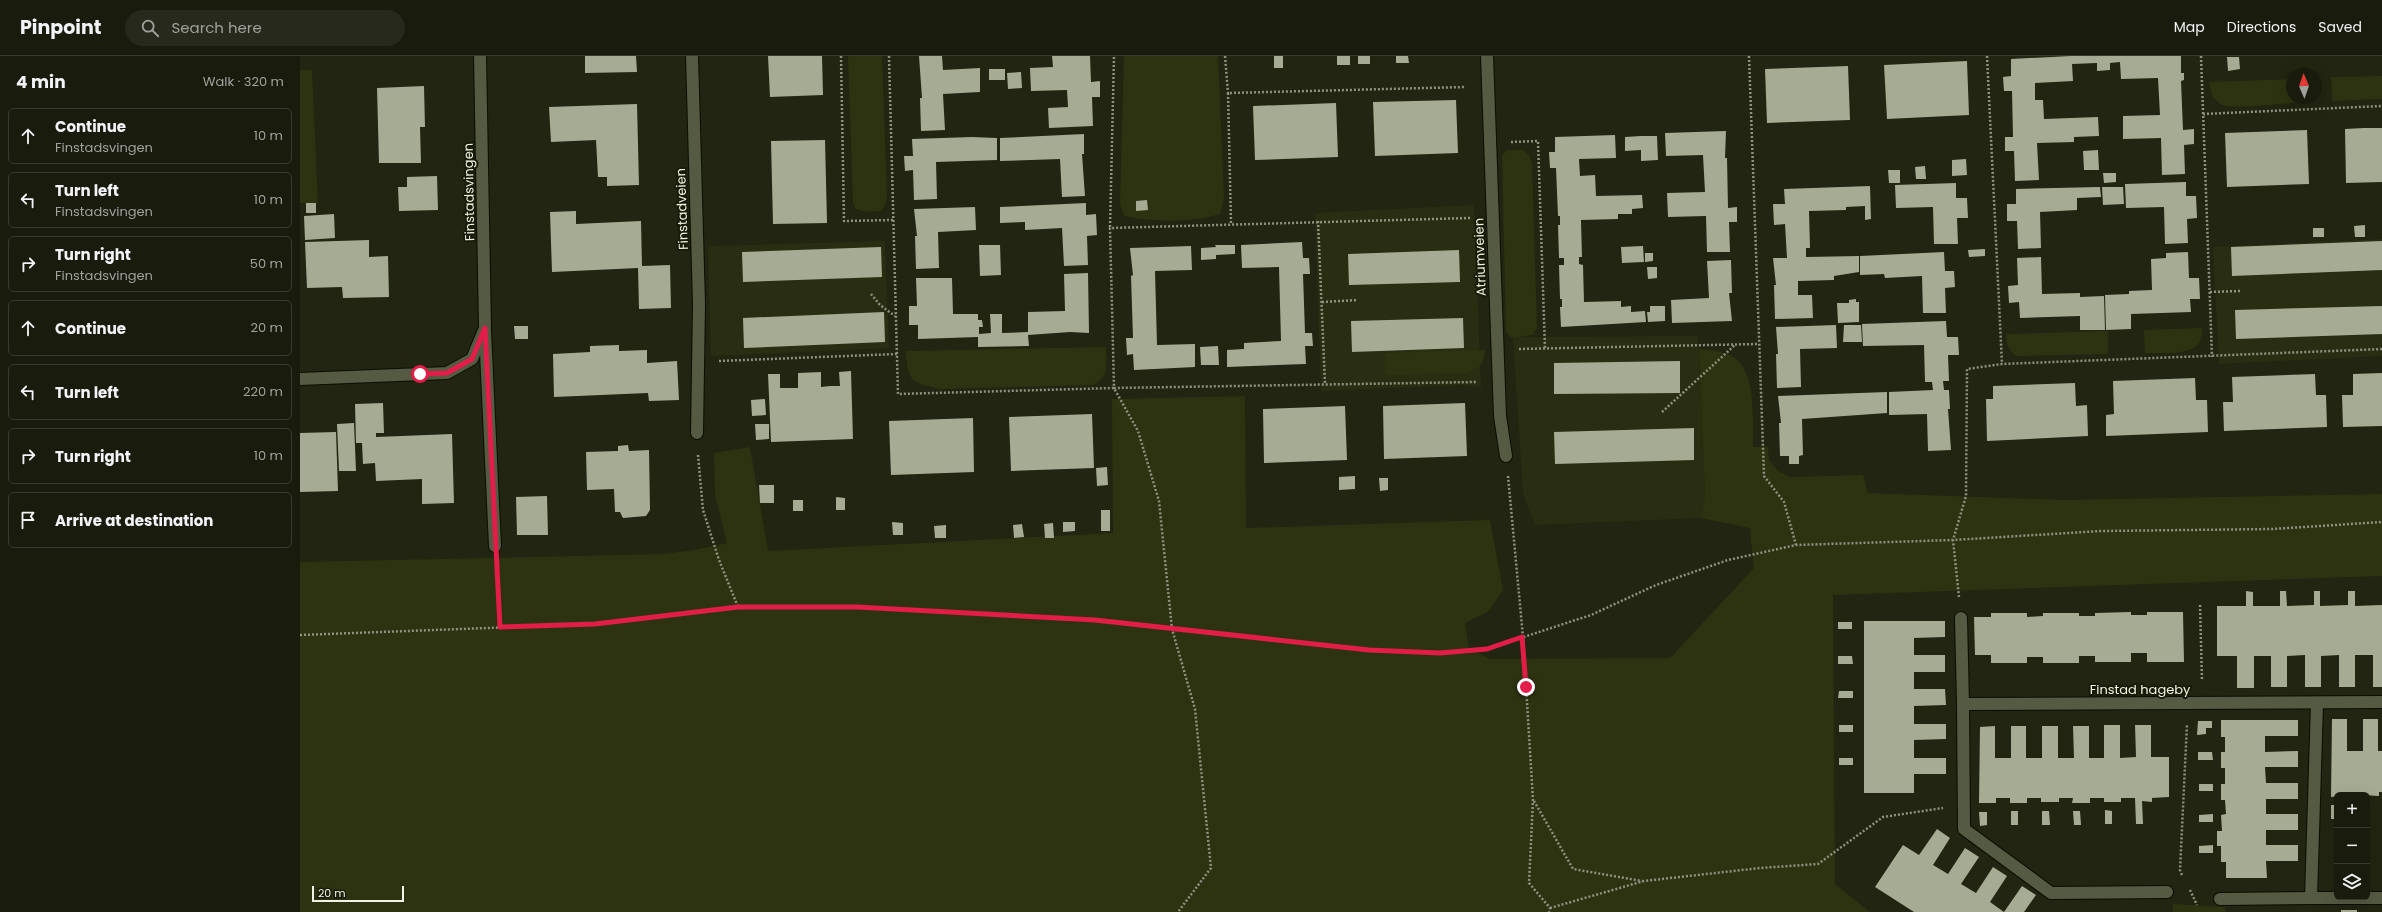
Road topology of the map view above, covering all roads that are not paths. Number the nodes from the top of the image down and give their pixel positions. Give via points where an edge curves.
1 (480, 56) edge
2 (692, 56) edge
3 (1487, 56) edge
4 (485, 328) junction
5 (300, 379) edge
6 (697, 433) road end
7 (1506, 456) road end
8 (495, 546) road end
9 (1961, 618) road end
10 (2382, 702) edge
11 (2317, 703) junction
12 (1963, 704) junction
13 (2167, 892) road end
14 (2311, 898) junction
15 (2382, 898) edge
16 (2220, 899) road end

1 - 4 street, Finstadsvingen
2 - 6 street, Finstadveien via 699,304 696,362
3 - 7 street, Atriumveien via 1500,416
4 - 5 street, Finstadsvingen via 472,359 447,373
4 - 8 street, Finstadsvingen
9 - 12 street
10 - 11 street, Finstad hageby
11 - 12 street, Finstad hageby
11 - 14 street
12 - 13 street via 1964,829 2051,893
14 - 15 street
14 - 16 street

